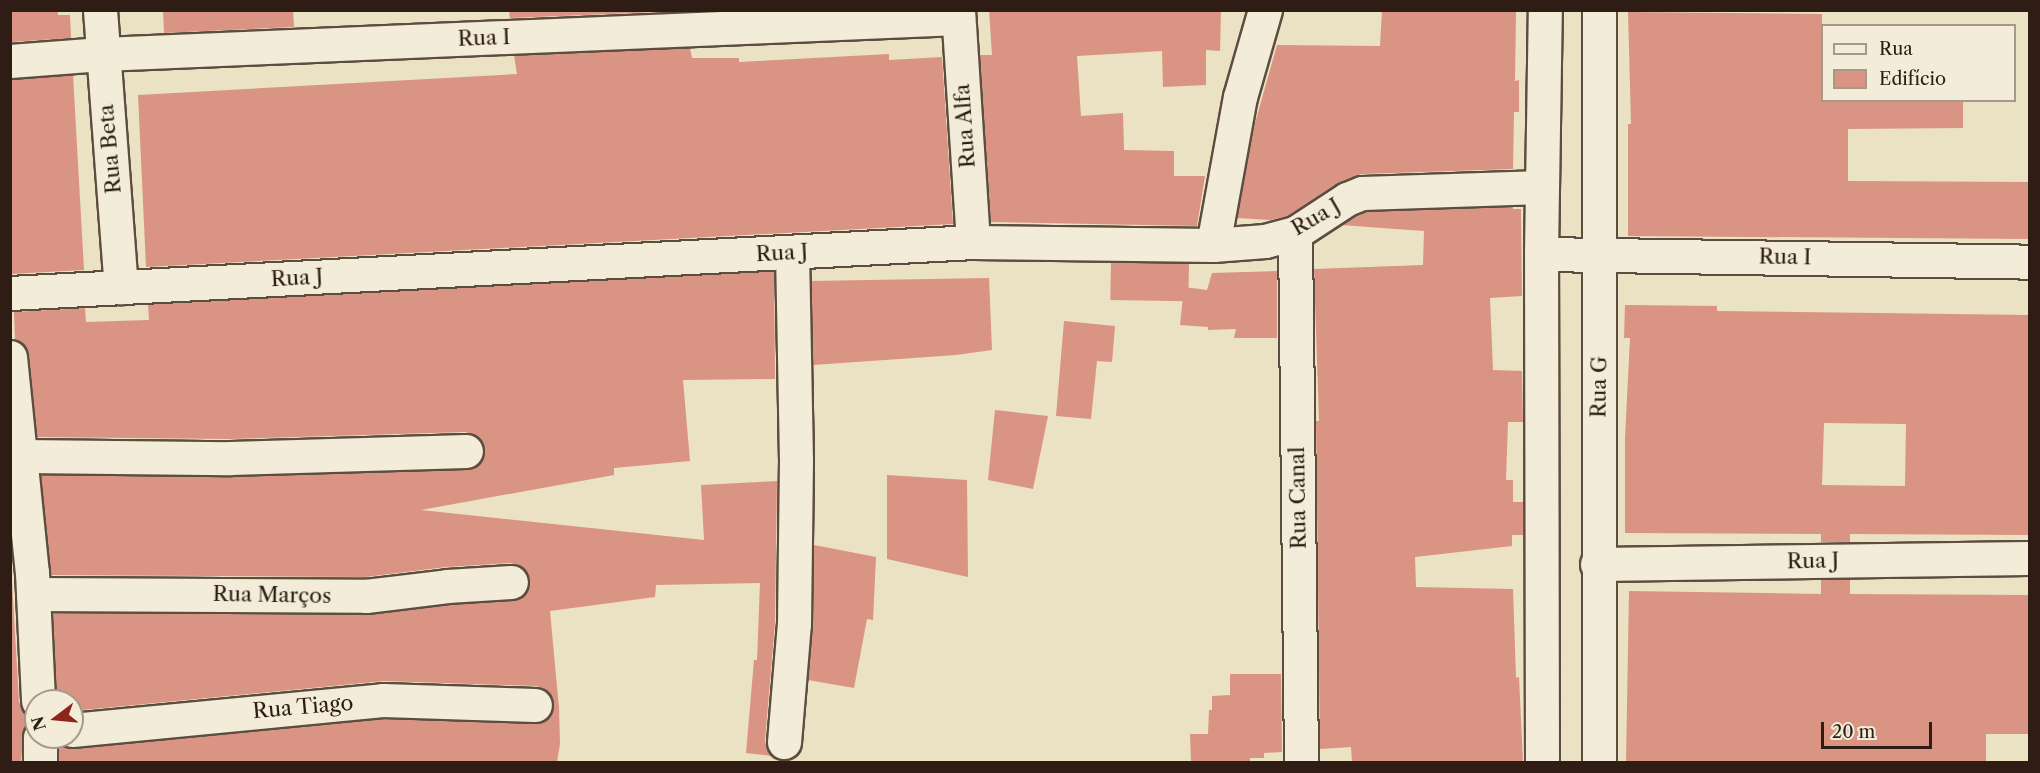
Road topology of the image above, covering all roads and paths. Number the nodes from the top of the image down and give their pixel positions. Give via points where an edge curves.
1 (100, 10) edge
2 (1265, 10) edge
3 (1545, 10) edge
4 (1599, 10) edge
5 (958, 14) edge
6 (102, 54) junction
7 (10, 61) edge
8 (1542, 187) junction
9 (1295, 233) junction
10 (973, 242) junction
11 (1213, 244) junction
12 (792, 252) junction
13 (1541, 254) junction
14 (1600, 254) junction
15 (2030, 262) edge
16 (121, 287) junction
17 (10, 293) edge
18 (10, 357) edge
19 (466, 451) dead end
20 (19, 469) edge
21 (2030, 558) edge
22 (1597, 564) junction
23 (25, 579) edge
24 (511, 582) dead end
25 (37, 689) edge
26 (535, 705) dead end
27 (84, 729) edge
28 (784, 742) dead end
29 (1301, 762) edge
30 (1542, 762) edge
31 (1599, 762) edge

1 - 6 street, Rua Beta
2 - 11 street via 1240,97
3 - 8 street
4 - 14 street, Rua G
5 - 6 street, Rua I
5 - 10 street, Rua Alfa
6 - 7 street, Rua I
6 - 16 street, Rua Beta
8 - 9 street, Rua J via 1362,193
8 - 13 street
9 - 11 street, Rua J via 1265,241
9 - 29 street, Rua Canal
10 - 11 street, Rua J
10 - 12 street, Rua J
12 - 16 street, Rua J
12 - 28 street via 795,565
13 - 14 street, Rua I
13 - 30 street
14 - 15 street, Rua I
14 - 22 street, Rua G
16 - 17 street, Rua J
18 - 20 street
19 - 20 street
20 - 23 street
21 - 22 street, Rua J
22 - 31 street, Rua G
23 - 24 street, Rua Marços via 366,596
23 - 25 street
26 - 27 street, Rua Tiago via 383,700

